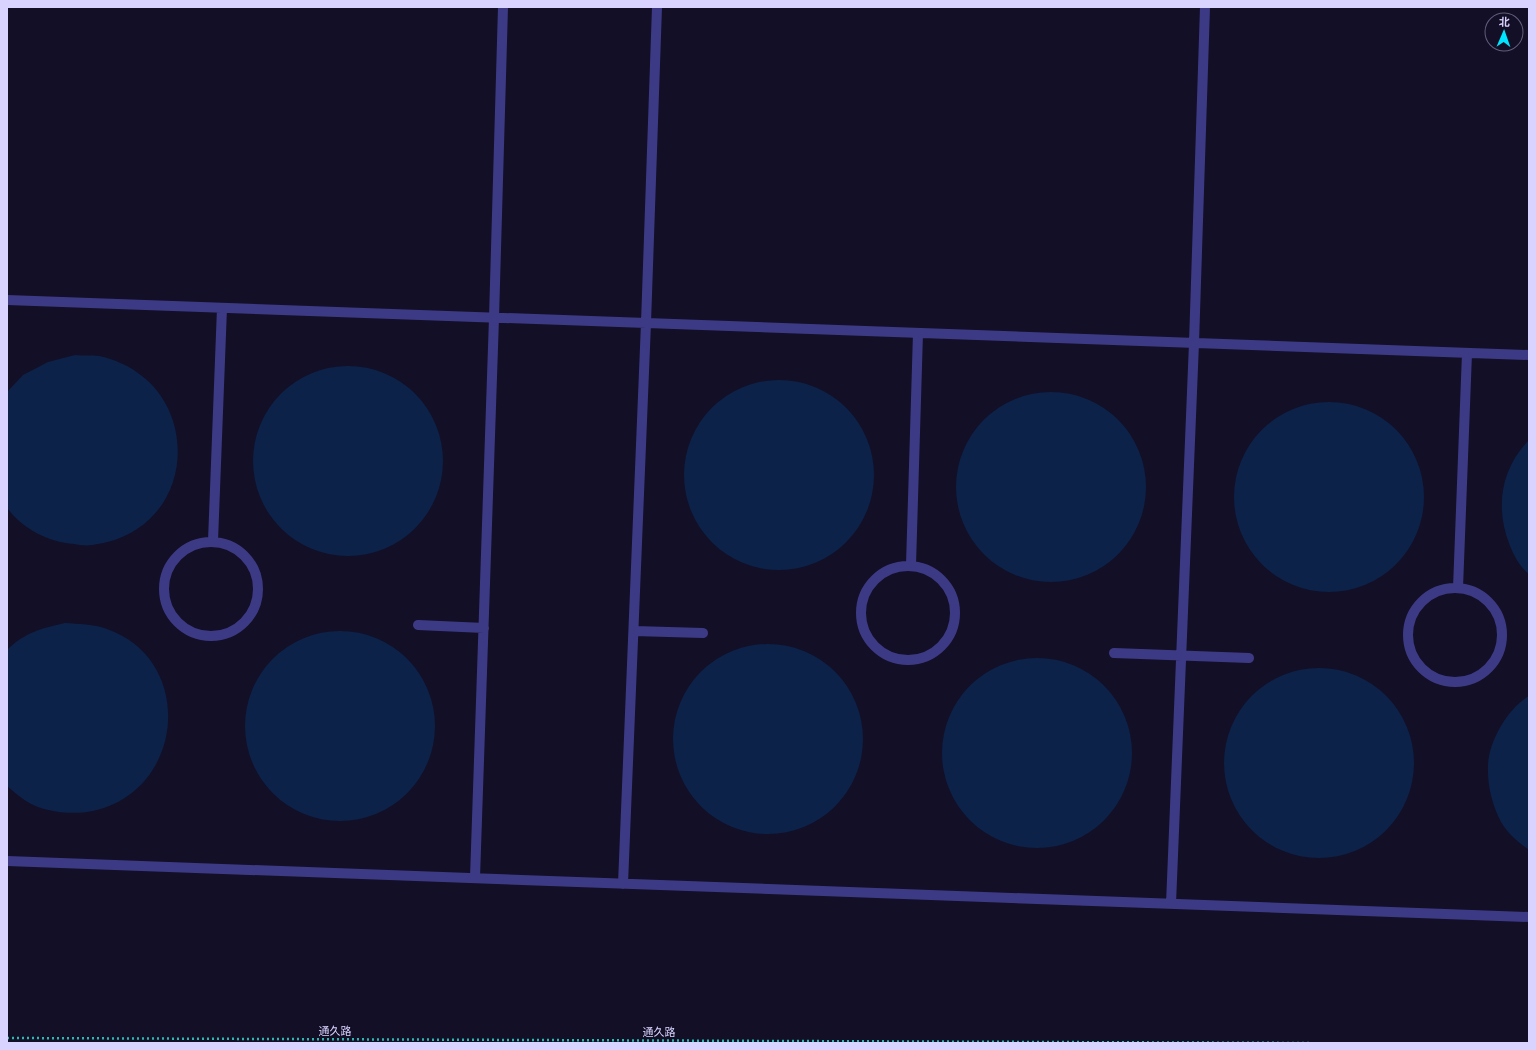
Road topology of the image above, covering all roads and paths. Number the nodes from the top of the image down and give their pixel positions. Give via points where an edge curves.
1 (503, 7) edge
2 (657, 7) edge
3 (1205, 7) edge
4 (7, 300) edge
5 (222, 308) junction
6 (494, 318) junction
7 (646, 323) junction
8 (918, 333) junction
9 (1194, 343) junction
10 (1467, 353) junction
11 (1529, 355) edge
12 (214, 541) junction
13 (911, 565) junction
14 (1458, 588) junction
15 (418, 626) dead end
16 (484, 628) junction
17 (634, 631) junction
18 (703, 633) dead end
19 (1114, 653) dead end
20 (1181, 656) junction
21 (1249, 658) dead end
22 (7, 861) edge
23 (475, 878) junction
24 (623, 884) junction
25 (1171, 904) junction
26 (1529, 917) edge
27 (7, 1038) edge
28 (1310, 1043) edge

1 - 6 lane
2 - 7 lane
3 - 9 lane
4 - 5 lane
5 - 6 lane
5 - 12 lane
6 - 7 lane
6 - 16 lane
7 - 8 lane
7 - 17 lane
8 - 9 lane
8 - 13 lane
9 - 10 lane
9 - 20 lane
10 - 11 lane
10 - 14 lane
12 - 12 lane via 232,546 250,561 258,581 257,600 250,617 236,629 216,636 200,635 181,626 170,613 163,595 166,572 176,556 193,544
13 - 13 lane via 930,570 947,585 956,605 955,624 947,641 933,653 914,660 897,659 878,650 867,636 861,619 863,596 874,580 890,568
14 - 14 lane via 1477,593 1494,608 1502,628 1502,647 1494,664 1480,676 1461,683 1444,682 1425,672 1414,659 1408,642 1410,618 1420,603 1437,591
15 - 16 lane
16 - 23 lane
17 - 18 lane
17 - 24 lane
19 - 20 lane
20 - 21 lane
20 - 25 lane
22 - 23 lane
23 - 24 lane
24 - 25 lane
25 - 26 lane
27 - 28 path, 通久路

